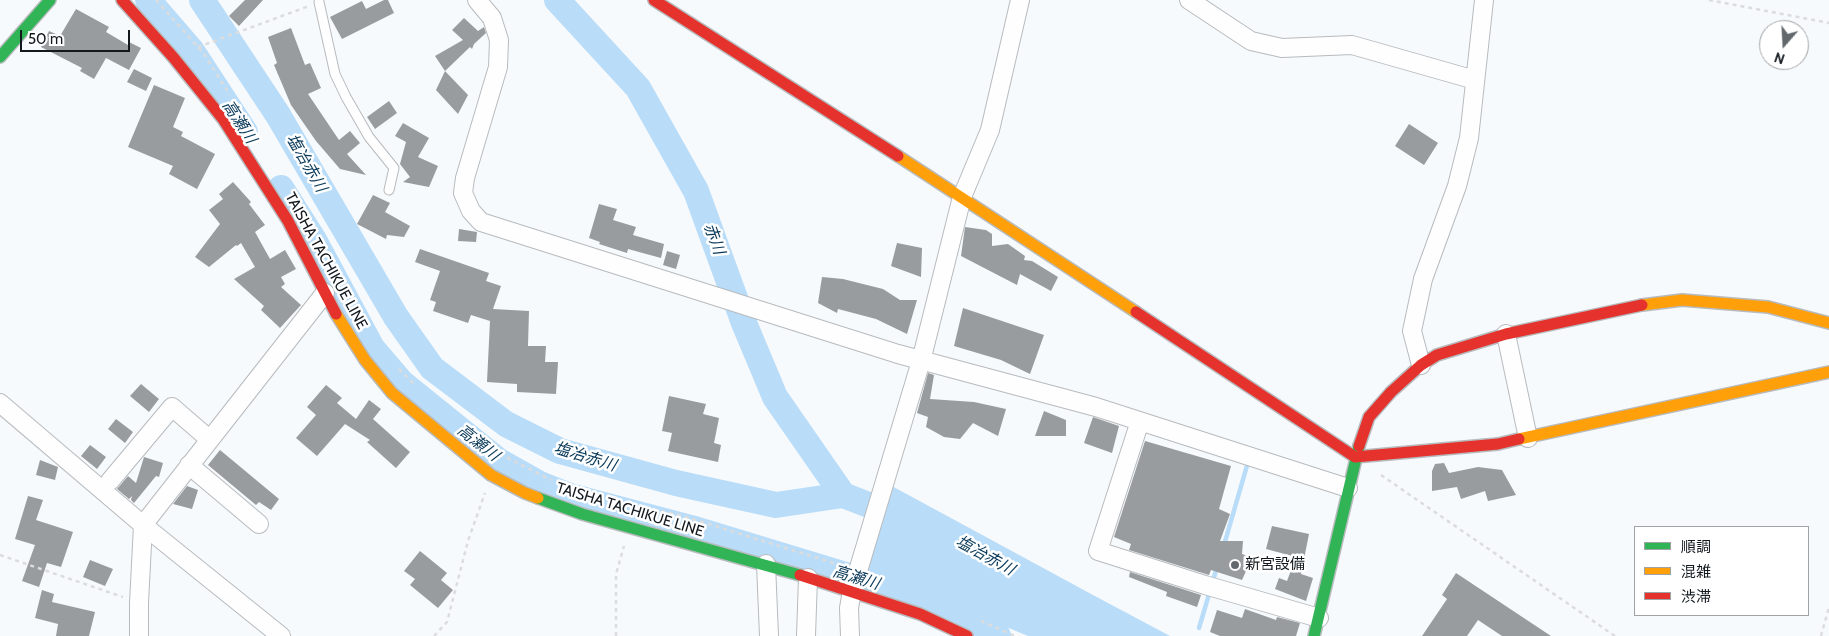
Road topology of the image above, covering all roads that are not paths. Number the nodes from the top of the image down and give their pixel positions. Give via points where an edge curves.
1 (50, 0) edge
2 (122, 0) edge
3 (477, 0) edge
4 (654, 0) edge
5 (1020, 0) edge
6 (1189, 0) edge
7 (1484, 0) edge
8 (321, 1) edge
9 (0, 57) edge
10 (1475, 80) junction
11 (389, 190) dead end
12 (962, 197) junction
13 (326, 293) junction
14 (1829, 323) edge
15 (1506, 334) junction
16 (921, 360) junction
17 (1421, 365) junction
18 (1829, 372) edge
19 (0, 403) edge
20 (1140, 421) junction
21 (1528, 438) junction
22 (209, 439) junction
23 (1355, 457) junction
24 (189, 465) junction
25 (110, 481) dead end
26 (1348, 488) junction
27 (259, 524) dead end
28 (143, 525) junction
29 (766, 564) junction
30 (808, 578) junction
31 (852, 591) junction
32 (1319, 618) junction
33 (139, 636) edge
34 (281, 636) edge
35 (769, 636) edge
36 (806, 636) edge
37 (850, 636) edge
38 (967, 636) edge
39 (1314, 636) edge

1 - 9 street
2 - 13 street, TAISHA TACHIKUE LINE via 223,119 288,221
3 - 16 street via 492,18 499,40 498,67 465,178 464,193 471,212 481,222
4 - 12 street
5 - 12 street via 990,130
6 - 10 street via 1250,41 1282,48 1352,45
7 - 10 street
8 - 11 lane via 335,74 369,137 394,168
10 - 17 street via 1469,138 1457,186 1427,268 1412,331
12 - 16 street
12 - 23 street
13 - 22 street
13 - 29 street, TAISHA TACHIKUE LINE via 365,360 392,393 492,475 525,493 582,514
14 - 15 street via 1768,307 1682,300 1632,306
15 - 17 street via 1437,355
15 - 21 street
16 - 20 street
16 - 31 street
17 - 23 street via 1369,417
18 - 21 street
19 - 28 street
20 - 26 street
20 - 32 street via 1098,551
21 - 23 street via 1498,444
22 - 24 street
22 - 25 street via 172,407
23 - 26 street
24 - 27 street
24 - 28 street
26 - 32 street
28 - 33 street
28 - 34 street
29 - 30 street, TAISHA TACHIKUE LINE
29 - 35 street
30 - 31 street, TAISHA TACHIKUE LINE
30 - 36 street
31 - 37 street
31 - 38 street, TAISHA TACHIKUE LINE via 920,614
32 - 39 street

